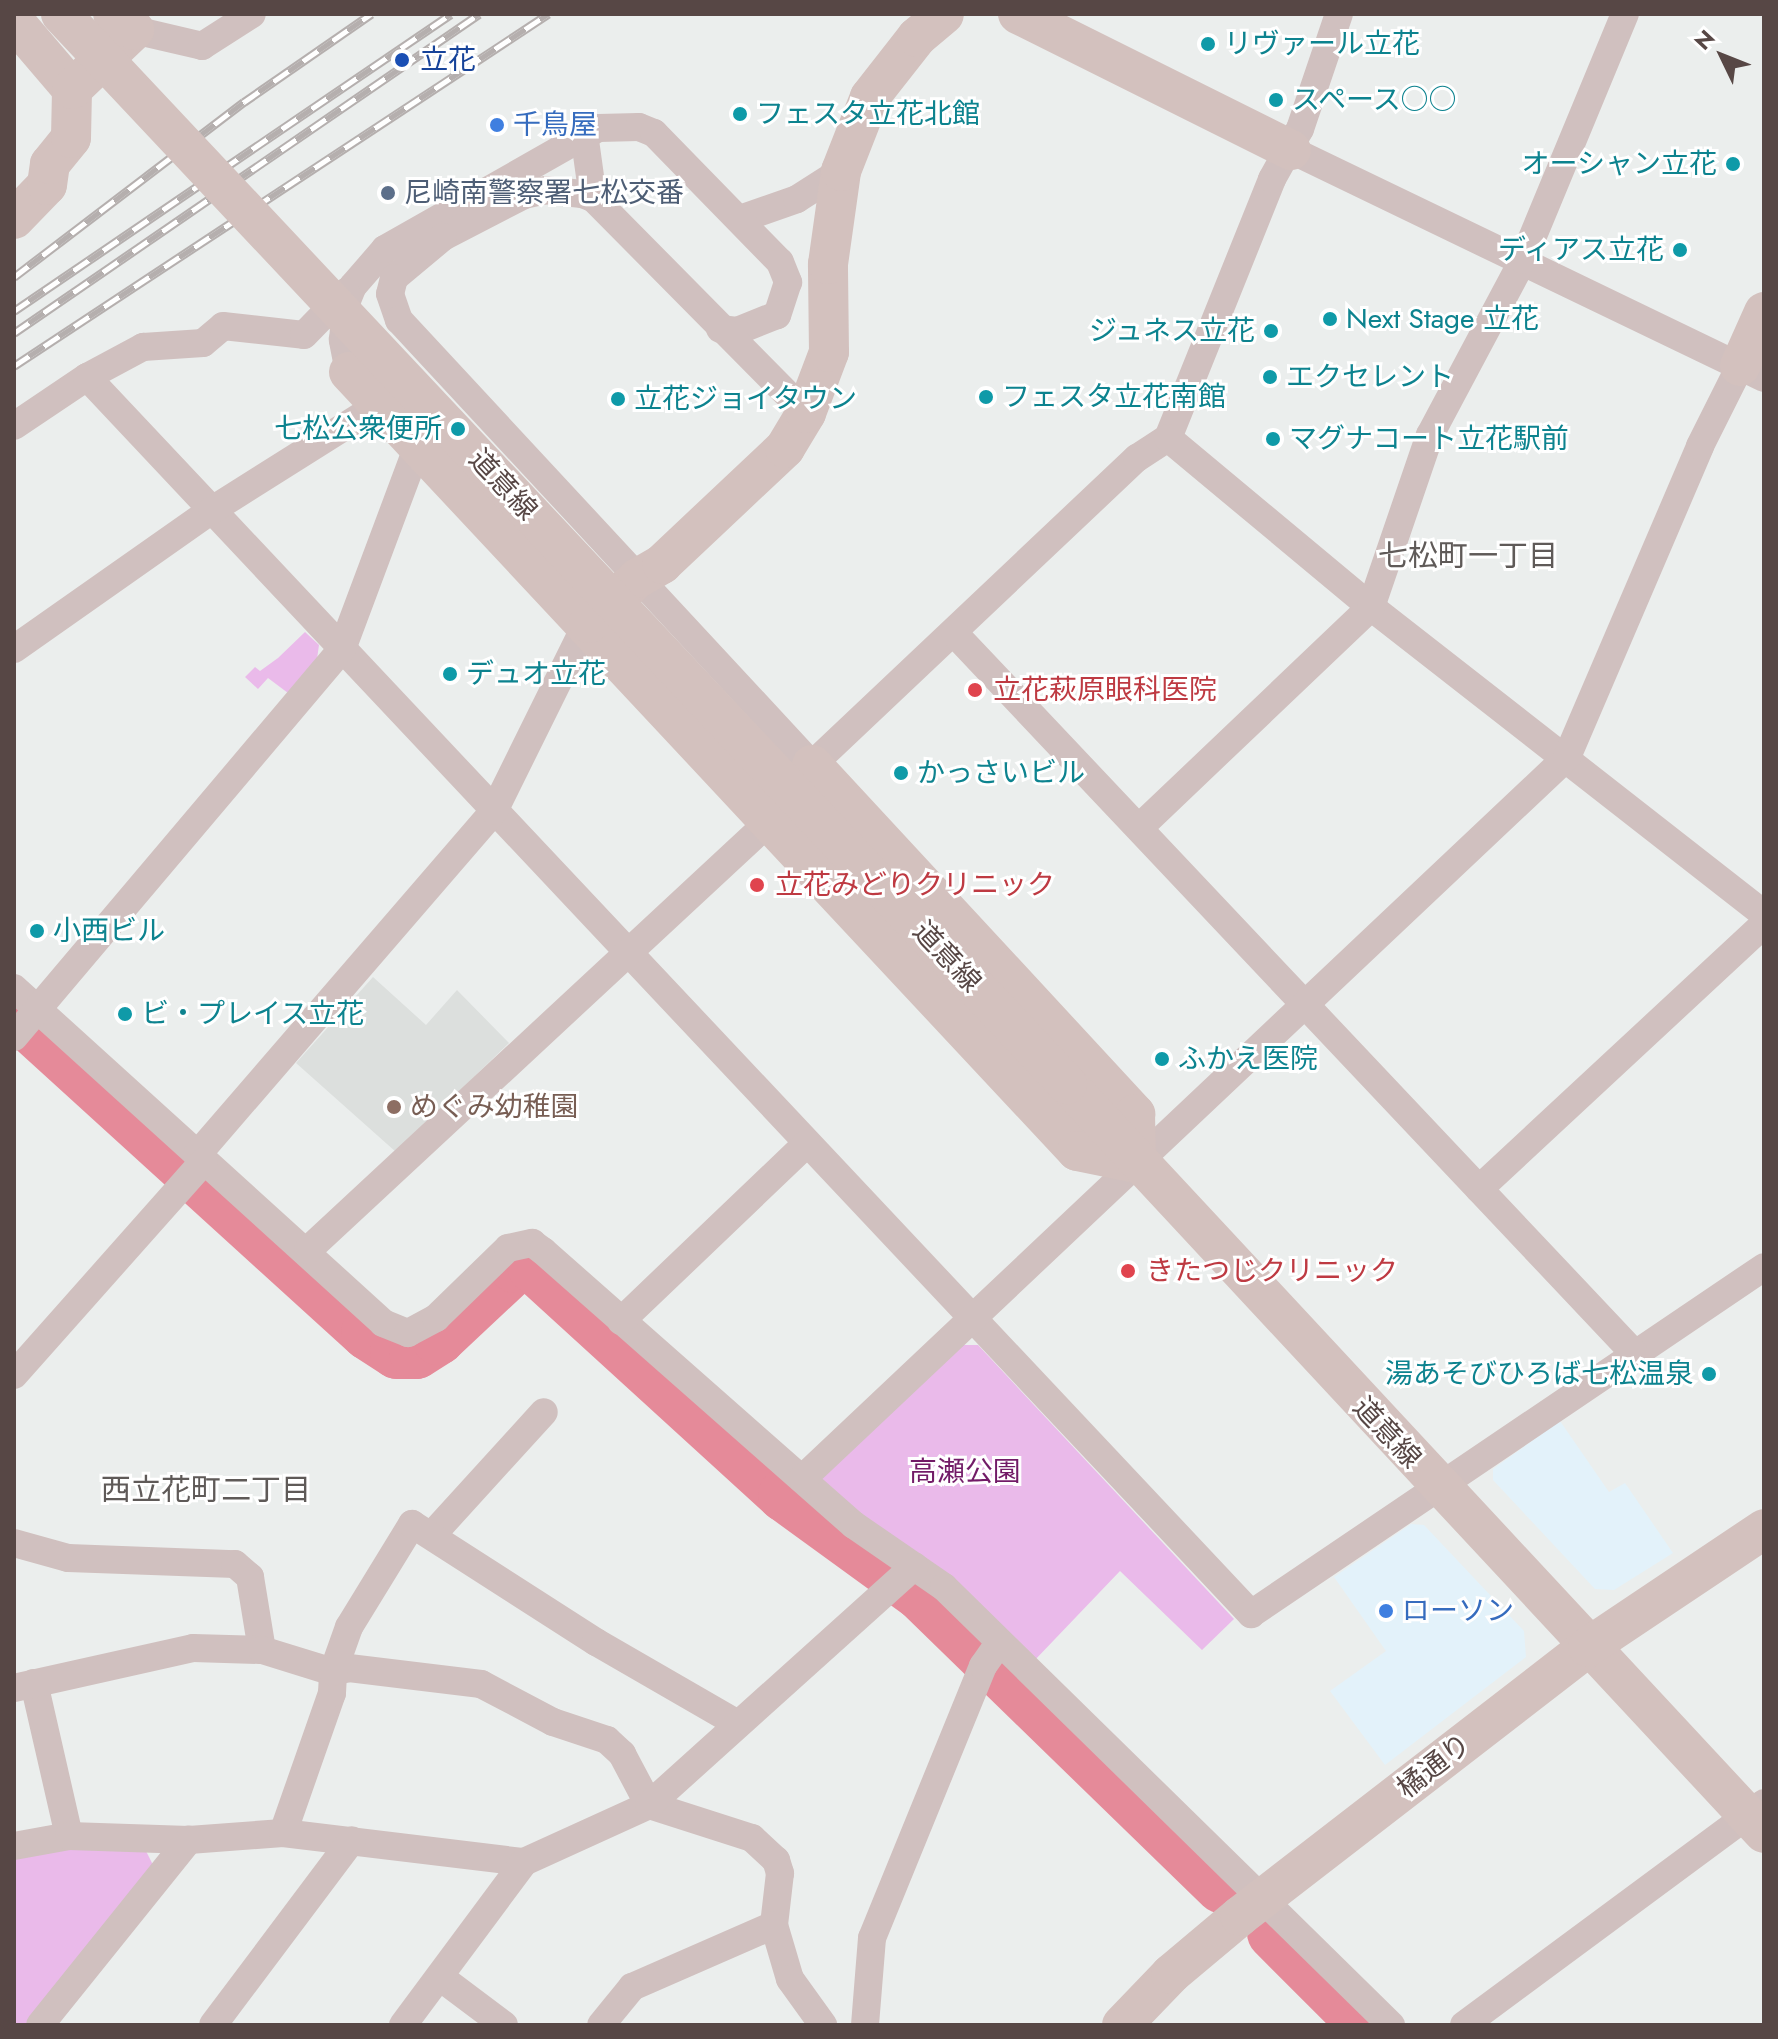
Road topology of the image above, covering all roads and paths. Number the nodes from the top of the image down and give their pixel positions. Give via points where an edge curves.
1 (61, 14) edge
2 (252, 14) edge
3 (944, 14) edge
4 (1018, 14) edge
5 (1339, 14) edge
6 (1625, 14) edge
7 (14, 21) edge
8 (124, 22) edge
9 (72, 89) junction
10 (584, 133) junction
11 (1291, 150) junction
12 (841, 171) junction
13 (593, 198) junction
14 (14, 219) edge
15 (740, 219) junction
16 (1523, 260) junction
17 (353, 286) junction
18 (1764, 312) edge
19 (720, 329) junction
20 (349, 372) joint
21 (1752, 372) edge
22 (87, 377) junction
23 (469, 395) junction
24 (379, 405) junction
25 (806, 413) junction
26 (14, 426) edge
27 (1168, 438) junction
28 (418, 446) junction
29 (212, 510) junction
30 (638, 578) junction
31 (1371, 607) junction
32 (586, 625) junction
33 (955, 634) junction
34 (14, 649) edge
35 (342, 649) junction
36 (1567, 757) junction
37 (812, 765) junction
38 (494, 811) junction
39 (770, 821) junction
40 (1140, 827) junction
41 (1764, 914) edge
42 (1764, 924) edge
43 (625, 951) junction
44 (14, 988) edge
45 (1305, 1004) junction
46 (27, 1023) edge
47 (806, 1144) junction
48 (1136, 1163) junction
49 (196, 1166) junction
50 (1479, 1189) junction
51 (308, 1250) junction
52 (1764, 1267) edge
53 (971, 1320) junction
54 (621, 1321) junction
55 (1635, 1354) junction
56 (14, 1375) edge
57 (544, 1412) dead end
58 (802, 1479) junction
59 (1440, 1490) junction
60 (1764, 1529) edge
61 (432, 1535) junction
62 (14, 1543) edge
63 (905, 1573) junction
64 (1588, 1647) junction
65 (262, 1650) junction
66 (993, 1652) junction
67 (333, 1672) junction
68 (24, 1686) edge
69 (738, 1724) junction
70 (649, 1805) junction
71 (1758, 1817) edge
72 (283, 1833) junction
73 (69, 1836) junction
74 (189, 1840) junction
75 (352, 1840) junction
76 (14, 1846) edge
77 (524, 1862) junction
78 (1261, 1900) junction
79 (774, 1925) junction
80 (440, 1977) junction
81 (40, 2025) edge
82 (213, 2025) edge
83 (403, 2025) edge
84 (504, 2025) edge
85 (601, 2025) edge
86 (823, 2025) edge
87 (865, 2025) edge
88 (1122, 2025) edge
89 (1391, 2025) edge
90 (1464, 2025) edge

1 - 48 street, 道意線, bridge
2 - 8 street via 202,46
3 - 12 street via 917,37 870,97
4 - 11 street
5 - 11 street
6 - 16 street
7 - 9 street
8 - 9 street
9 - 14 street via 71,138 50,164 47,185
10 - 13 street
10 - 15 street via 621,126 654,133
10 - 17 street via 396,240
11 - 16 street
11 - 27 street via 1272,179
12 - 15 street via 797,199
12 - 25 street via 828,264 829,352
13 - 19 street
13 - 23 street via 546,190 524,195 443,237 394,278 393,311
15 - 19 street via 780,262 787,296 777,315 765,322 737,331
16 - 21 street
16 - 31 street via 1430,435
17 - 20 street via 343,325
17 - 22 street via 304,335 223,326 203,343 143,347
18 - 21 street
19 - 25 street
20 - 24 street
21 - 36 street via 1700,446
22 - 26 street
22 - 29 street
23 - 28 street
23 - 30 street
24 - 28 street
24 - 29 street
25 - 30 street via 785,448 662,564
27 - 31 street
27 - 33 street via 1137,458
28 - 32 street
28 - 35 street
29 - 34 street
29 - 35 street
30 - 32 street
30 - 37 street
31 - 36 street
31 - 40 street
32 - 38 street
32 - 39 street
33 - 37 street
33 - 40 street
35 - 38 street
35 - 46 street
36 - 41 street
36 - 45 street
37 - 48 street via 1135,1114
38 - 43 street
38 - 49 street
39 - 43 street
39 - 48 street via 1077,1151
40 - 45 street
42 - 50 street
43 - 47 street
43 - 51 street
44 - 46 street
45 - 48 street
45 - 50 street
46 - 49 street
47 - 53 street
47 - 54 street
48 - 53 street
48 - 59 street, 道意線
49 - 51 street
49 - 56 street
50 - 55 street
51 - 54 street via 383,1323 408,1333 436,1318 508,1248 532,1243
52 - 55 street
53 - 58 street
53 - 59 street via 1251,1614
54 - 58 street
55 - 59 street
57 - 61 street
58 - 63 street
59 - 64 street, 道意線
60 - 64 street, 橘通り
61 - 67 street via 412,1524 349,1627
61 - 69 street via 596,1642
62 - 65 street via 68,1558 235,1564 250,1577
63 - 66 street
63 - 69 street
64 - 71 street, 道意線
64 - 78 street, 橘通り
65 - 67 street
65 - 68 street via 193,1648
66 - 78 street
66 - 87 street via 872,1938
67 - 70 street via 349,1668 481,1684 553,1722 607,1740 622,1754
67 - 72 street via 332,1693
68 - 73 street
69 - 70 street
70 - 77 street
70 - 79 street via 752,1838 776,1860 780,1873
71 - 90 street
72 - 74 street
72 - 75 street
73 - 74 street
73 - 76 street
74 - 81 street
75 - 77 street
75 - 82 street
77 - 80 street
78 - 88 street, 橘通り via 1171,1974
78 - 89 street
79 - 85 street via 632,1987
79 - 86 street via 790,1979
80 - 83 street
80 - 84 street

